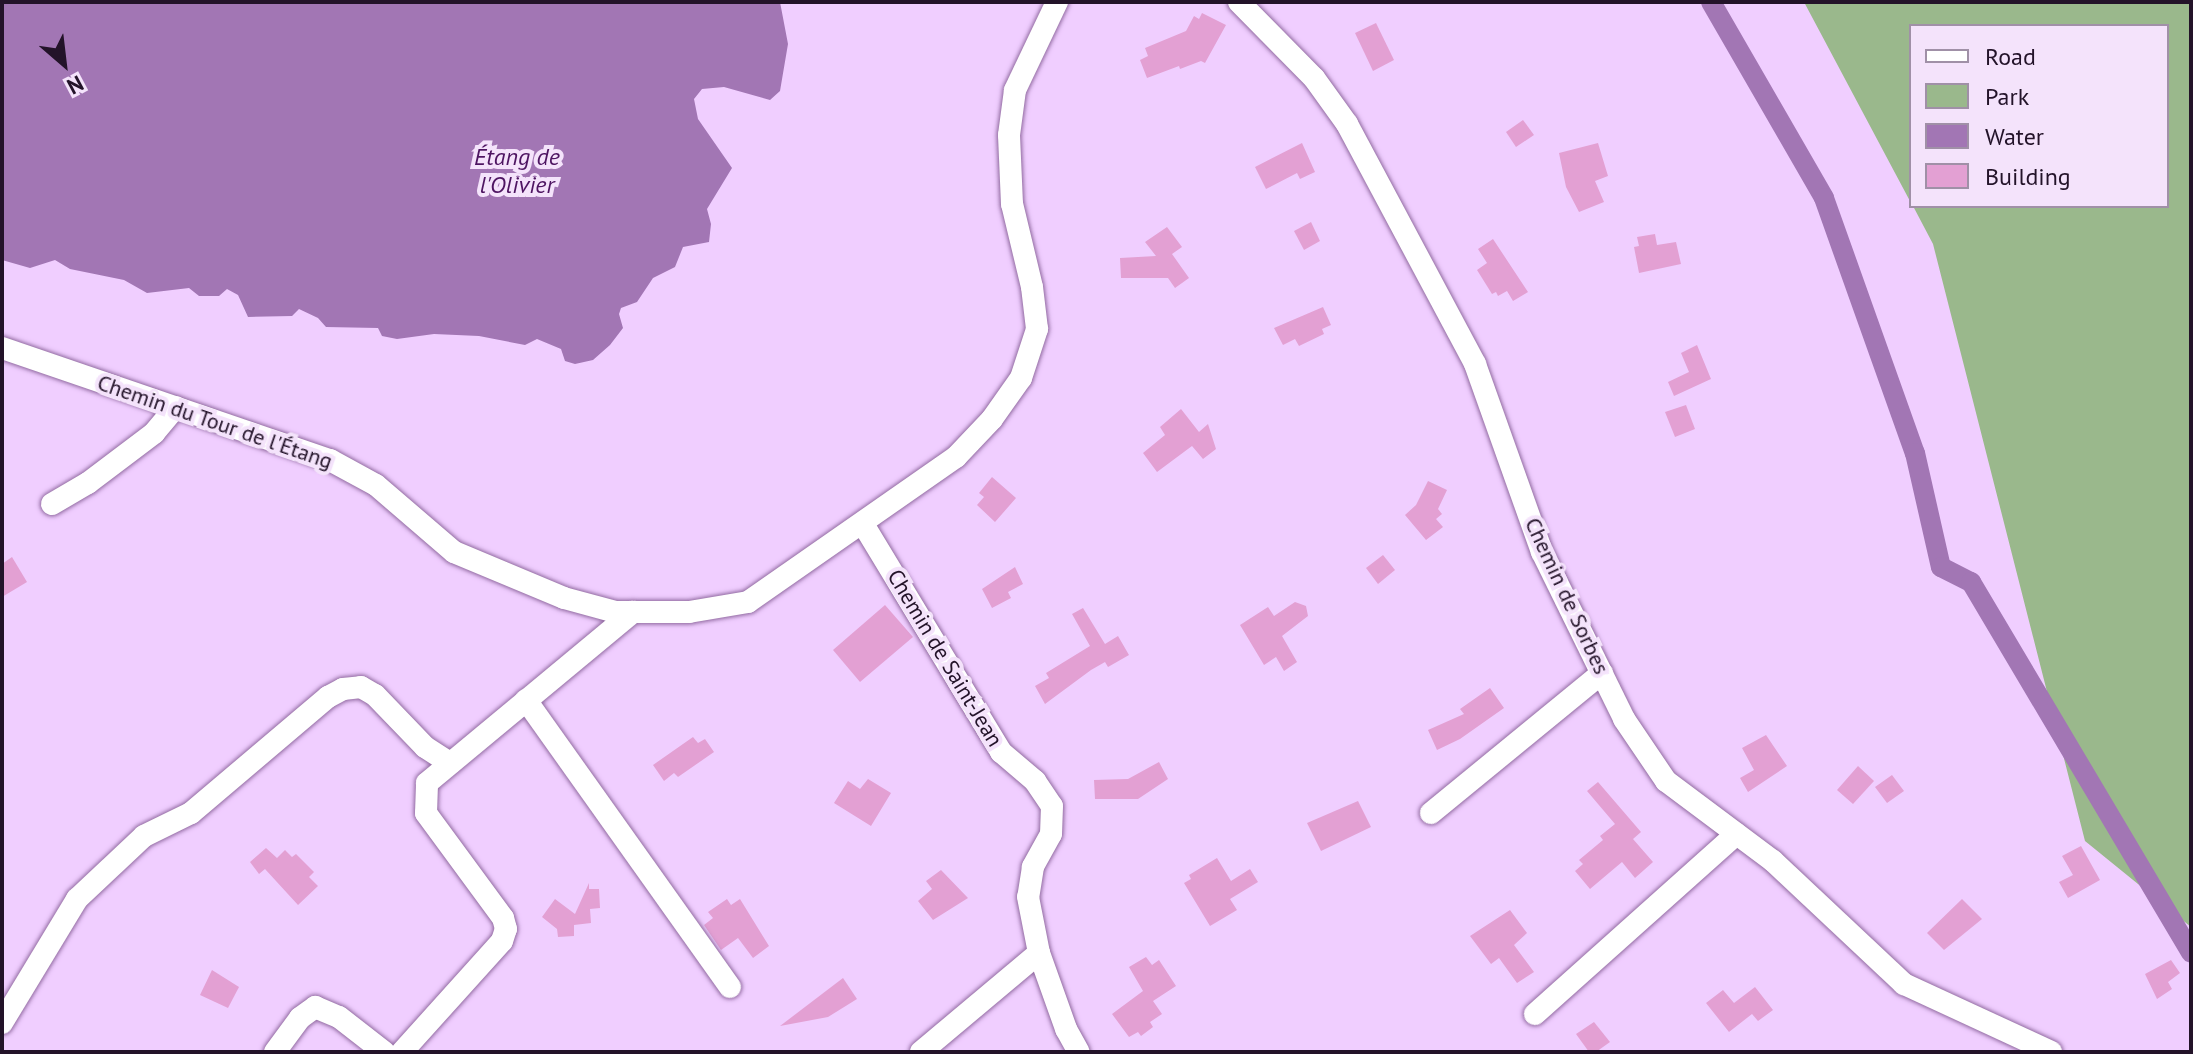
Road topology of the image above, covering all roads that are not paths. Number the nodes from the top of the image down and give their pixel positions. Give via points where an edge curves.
1 (1057, 2) edge
2 (1239, 2) edge
3 (2, 348) edge
4 (176, 407) junction
5 (52, 504) dead end
6 (863, 524) junction
7 (633, 612) junction
8 (1602, 673) junction
9 (526, 700) junction
10 (450, 763) junction
11 (1431, 813) dead end
12 (1736, 834) junction
13 (1039, 953) junction
14 (730, 987) dead end
15 (1535, 1014) dead end
16 (2, 1023) edge
17 (275, 1052) edge
18 (384, 1052) edge
19 (402, 1052) edge
20 (921, 1052) edge
21 (1079, 1052) edge
22 (2051, 1052) edge

1 - 6 street, Chemin du Tour de l'Étang via 1015,90 1009,135 1012,204 1037,329 1021,378 956,457
2 - 8 street, Chemin de Sorbes via 1314,78 1347,124 1475,364 1542,552
3 - 4 street, Chemin du Tour de l'Étang
4 - 5 street via 154,433
4 - 7 street, Chemin du Tour de l'Étang via 330,460 376,485 454,552 564,598
6 - 7 street, Chemin du Tour de l'Étang via 748,602 689,612
6 - 13 street, Chemin de Saint-Jean via 1001,752 1035,781 1052,806 1051,834 1033,867 1028,897
7 - 9 street
8 - 11 street
8 - 12 street, Chemin de Sorbes via 1624,719 1666,781
9 - 10 street
9 - 14 street
10 - 16 street via 425,747 375,695 361,687 336,693 191,813 144,836 77,899
10 - 19 street via 427,783 426,813 506,929 502,941
12 - 15 street
12 - 22 street, Chemin de Sorbes via 1773,861 1904,984
13 - 20 street
13 - 21 street, Chemin de Saint-Jean
17 - 18 street via 315,1007 339,1017

